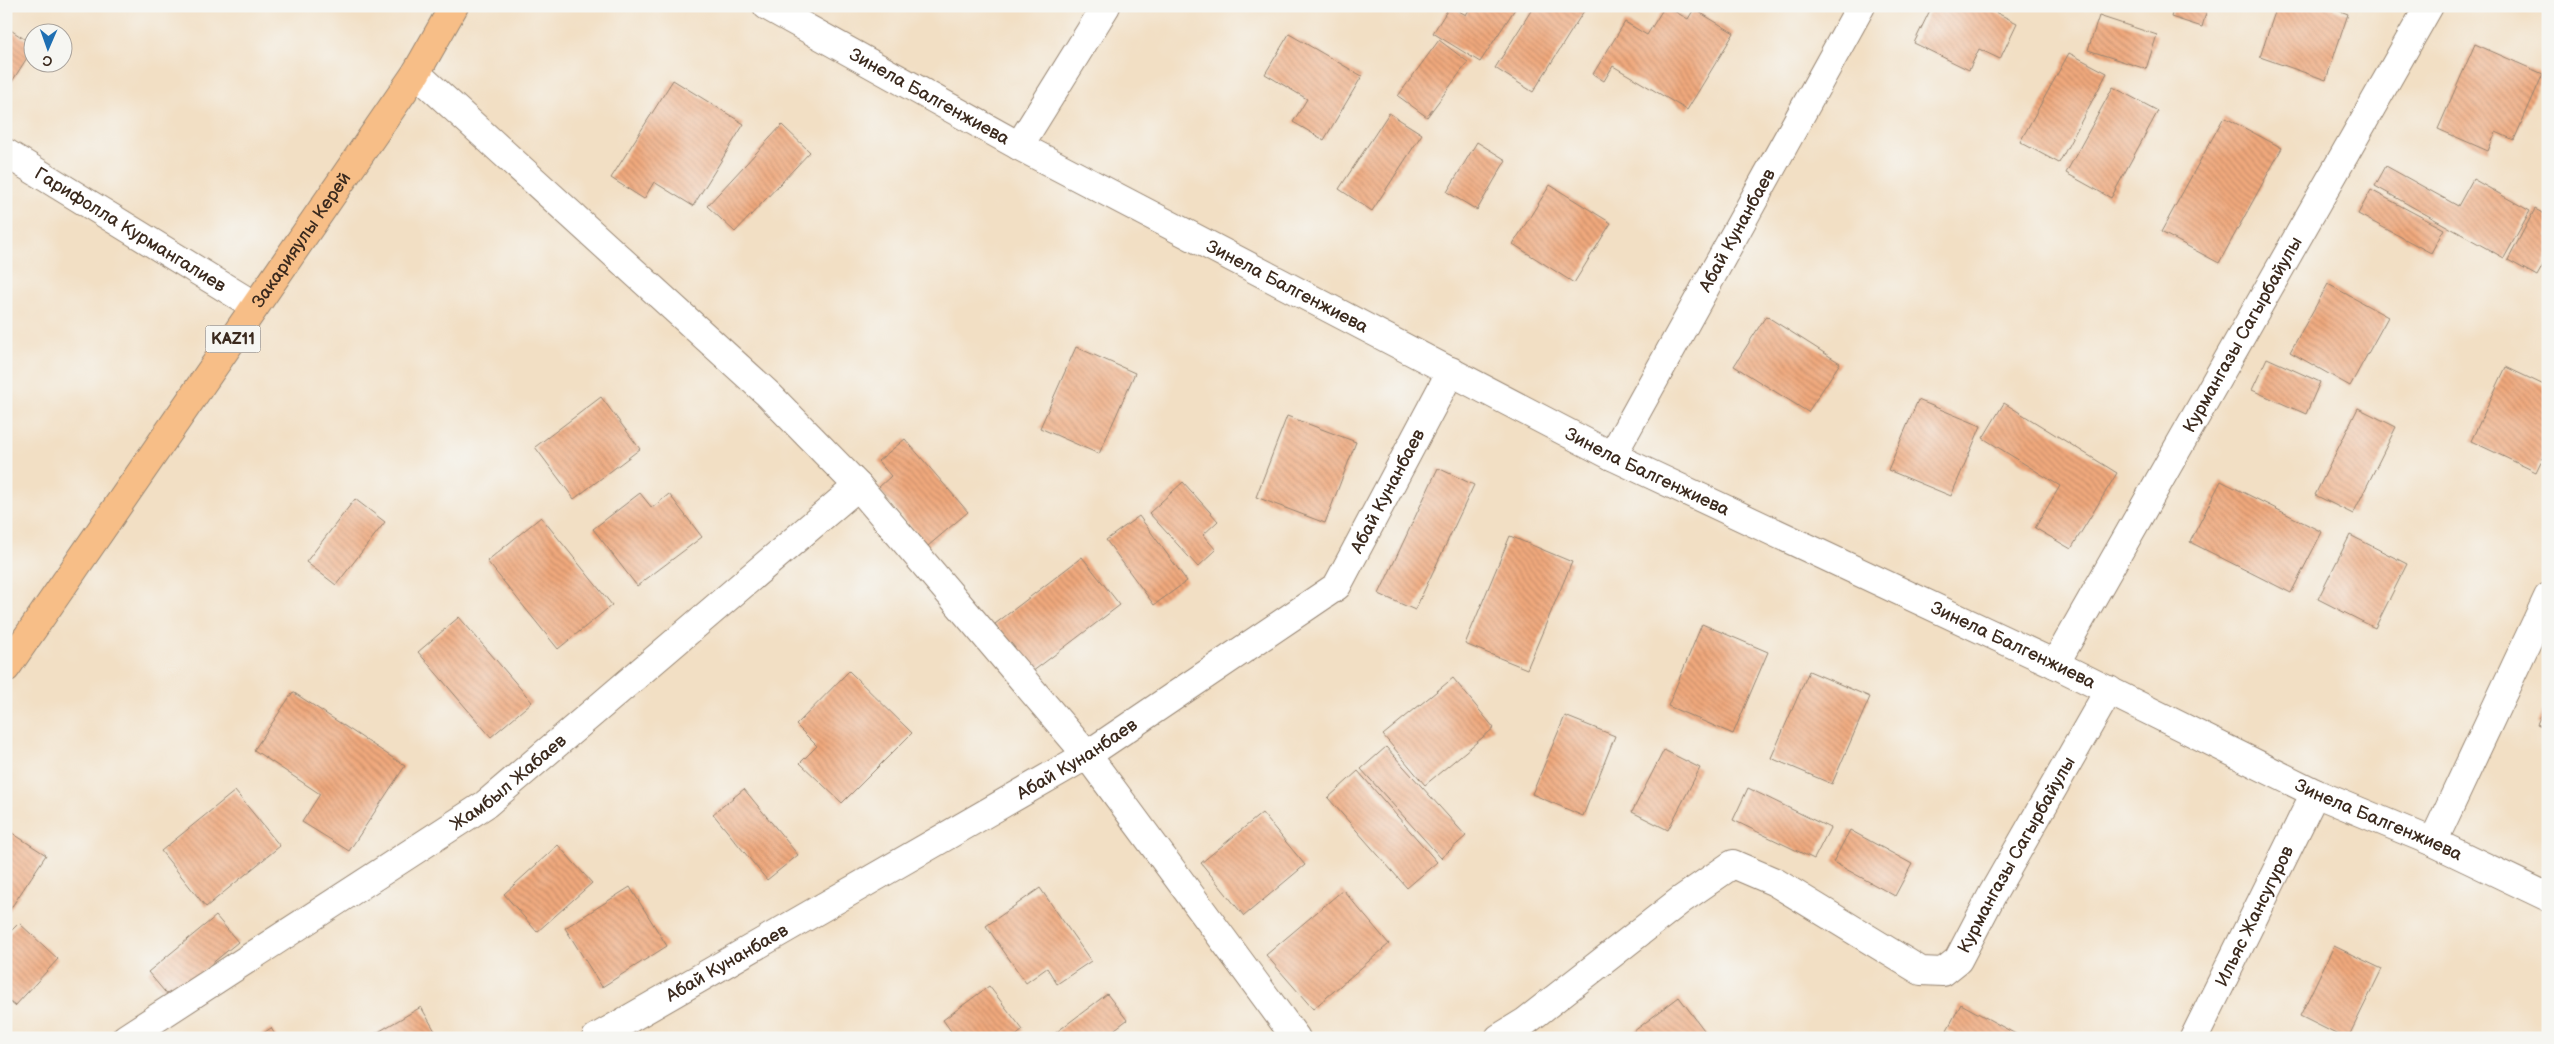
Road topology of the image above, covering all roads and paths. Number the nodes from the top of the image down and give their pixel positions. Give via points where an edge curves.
1 (454, 6) edge
2 (767, 6) edge
3 (1106, 6) edge
4 (1861, 6) edge
5 (2429, 6) edge
6 (416, 73) junction
7 (1019, 146) junction
8 (6, 153) edge
9 (255, 306) junction
10 (1451, 371) junction
11 (1612, 456) junction
12 (858, 486) junction
13 (2548, 597) edge
14 (2055, 664) junction
15 (6, 668) edge
16 (2109, 690) junction
17 (1087, 755) junction
18 (2315, 794) junction
19 (2433, 842) junction
20 (2548, 897) edge
21 (126, 1038) edge
22 (596, 1038) edge
23 (1296, 1038) edge
24 (1499, 1038) edge
25 (2194, 1038) edge

1 - 6 highway, Закарияулы Керей / KAZ11
2 - 7 street, Зинела Балгенжиева
3 - 7 street
4 - 11 street, Абай Кунанбаев
5 - 14 street, Курмангазы Сагырбайулы
6 - 9 highway, Закарияулы Керей / KAZ11
6 - 12 street via 768,394
7 - 10 street, Зинела Балгенжиева
8 - 9 street, Гарифолла Курмангалиев
9 - 15 highway, Закарияулы Керей / KAZ11
10 - 11 street, Зинела Балгенжиева
10 - 17 street, Абай Кунанбаев via 1337,586
11 - 14 street, Зинела Балгенжиева
12 - 17 street
12 - 21 street, Жамбыл Жабаев via 486,804
13 - 19 street
14 - 16 street, Зинела Балгенжиева
16 - 18 street, Зинела Балгенжиева
16 - 24 street, Курмангазы Сагырбайулы via 1958,960 1943,972 1921,971 1776,882 1733,864 1681,900 1525,1022
17 - 22 street, Абай Кунанбаев
17 - 23 street
18 - 19 street, Зинела Балгенжиева
18 - 25 street, Ильяс Жансугуров
19 - 20 street, Зинела Балгенжиева

